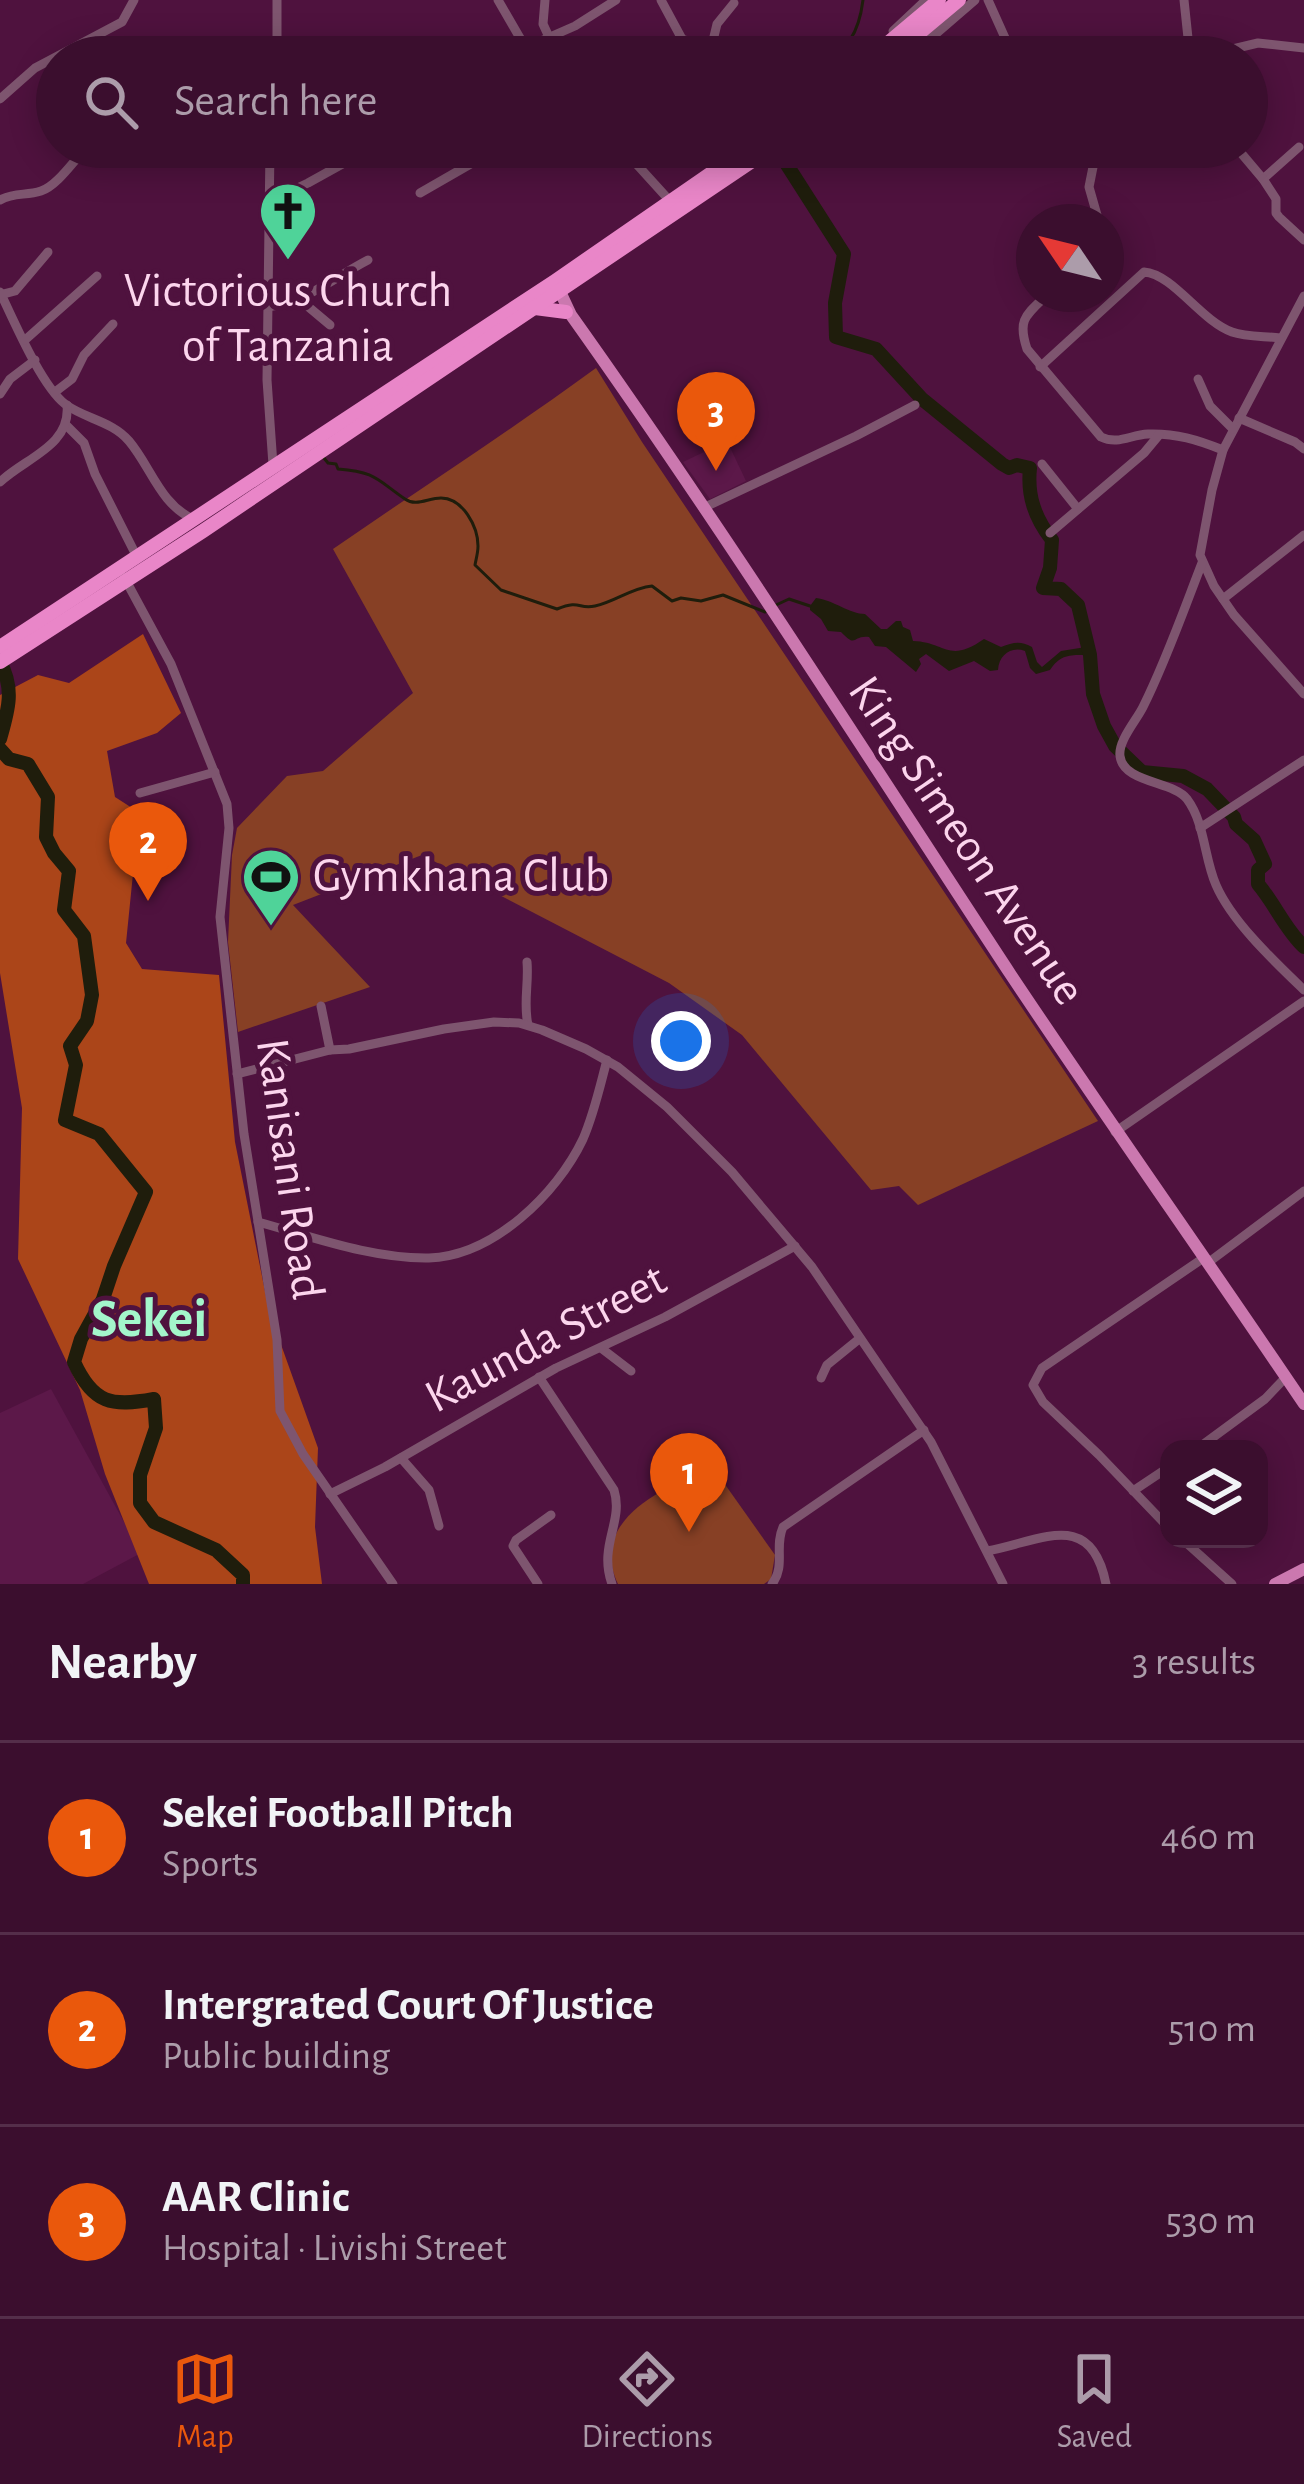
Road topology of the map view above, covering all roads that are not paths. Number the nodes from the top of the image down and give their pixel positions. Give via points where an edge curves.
1 (134, 0) edge
2 (277, 0) edge
3 (498, 0) edge
4 (545, 0) edge
5 (616, 0) edge
6 (661, 0) edge
7 (926, 0) edge
8 (939, 0) edge
9 (959, 0) edge
10 (975, 0) edge
11 (988, 0) edge
12 (1184, 0) edge
13 (734, 2) edge
14 (96, 36) edge
15 (277, 36) edge
16 (519, 36) edge
17 (549, 36) edge
18 (551, 36) edge
19 (680, 36) edge
20 (714, 36) edge
21 (891, 36) edge
22 (895, 36) edge
23 (916, 36) edge
24 (933, 36) edge
25 (1004, 36) edge
26 (1190, 36) edge
27 (1268, 45) edge
28 (1304, 48) edge
29 (36, 67) edge
30 (0, 99) edge
31 (1299, 147) dead end
32 (68, 168) edge
33 (269, 168) edge
34 (336, 168) edge
35 (463, 168) edge
36 (640, 168) edge
37 (718, 168) edge
38 (741, 168) edge
39 (1093, 168) edge
40 (1253, 168) edge
41 (1263, 179) junction
42 (420, 193) dead end
43 (0, 200) edge
44 (670, 201) junction
45 (268, 202) junction
46 (1094, 204) edge
47 (1304, 240) edge
48 (48, 252) dead end
49 (368, 260) dead end
50 (584, 270) junction
51 (97, 276) dead end
52 (554, 288) junction
53 (1, 294) edge
54 (1304, 296) edge
55 (298, 299) junction
56 (267, 307) junction
57 (535, 308) junction
58 (569, 311) junction
59 (4, 312) edge
60 (1033, 312) edge
61 (113, 324) dead end
62 (330, 325) dead end
63 (1280, 338) junction
64 (25, 340) junction
65 (35, 360) junction
66 (1040, 367) junction
67 (1198, 379) dead end
68 (55, 392) junction
69 (0, 394) edge
70 (67, 405) junction
71 (915, 405) dead end
72 (66, 424) junction
73 (1236, 424) junction
74 (1159, 435) junction
75 (1304, 448) edge
76 (1223, 450) junction
77 (1042, 464) dead end
78 (273, 465) junction
79 (0, 482) edge
80 (703, 508) junction
81 (1078, 509) junction
82 (193, 519) junction
83 (1050, 533) dead end
84 (1304, 535) edge
85 (137, 557) junction
86 (1202, 563) junction
87 (123, 575) junction
88 (1223, 599) junction
89 (10, 646) edge
90 (0, 662) edge
91 (1304, 694) edge
92 (1304, 760) edge
93 (214, 772) junction
94 (140, 793) dead end
95 (1200, 828) junction
96 (527, 962) dead end
97 (1304, 990) edge
98 (1304, 1001) edge
99 (321, 1006) dead end
100 (528, 1025) junction
101 (329, 1050) junction
102 (607, 1060) junction
103 (238, 1074) junction
104 (1115, 1132) junction
105 (1304, 1191) edge
106 (258, 1222) junction
107 (795, 1246) junction
108 (1208, 1259) junction
109 (859, 1339) junction
110 (601, 1348) junction
111 (631, 1371) dead end
112 (539, 1377) junction
113 (1286, 1377) junction
114 (821, 1378) dead end
115 (1304, 1404) edge
116 (924, 1430) junction
117 (1208, 1440) edge
118 (401, 1458) junction
119 (1160, 1473) edge
120 (1133, 1491) junction
121 (330, 1494) junction
122 (551, 1515) dead end
123 (1160, 1519) edge
124 (439, 1526) dead end
125 (1192, 1548) edge
126 (987, 1551) junction
127 (1304, 1569) edge
128 (394, 1584) edge
129 (538, 1584) edge
130 (611, 1584) edge
131 (772, 1584) edge
132 (1004, 1584) edge
133 (1106, 1584) edge
134 (1232, 1584) edge
135 (1275, 1584) edge

1 - 14 street via 122,22
2 - 15 street
3 - 16 street
4 - 17 street
5 - 18 street
6 - 19 street
7 - 21 street
8 - 22 highway
9 - 23 highway
10 - 24 street
11 - 25 street
12 - 26 street
13 - 20 street
27 - 28 street
29 - 30 street
31 - 41 street
32 - 43 street via 49,188
33 - 45 street
34 - 45 street
35 - 42 street
36 - 44 street
37 - 44 highway
38 - 50 highway
39 - 46 street
40 - 41 street
41 - 47 street via 1276,213
44 - 50 highway
45 - 56 street
48 - 53 street via 15,291
49 - 55 street
50 - 52 highway
50 - 58 highway
51 - 64 street
52 - 57 highway
52 - 58 main road, King Simeon Avenue
52 - 78 highway
53 - 59 street
54 - 63 street
55 - 56 street
55 - 62 street
56 - 78 street
57 - 58 highway
57 - 87 highway
58 - 80 main road, King Simeon Avenue
59 - 64 street
60 - 66 street via 1021,327
61 - 68 street
63 - 66 street via 1227,329 1144,272
63 - 73 street
64 - 65 street
65 - 68 street
65 - 69 street
66 - 74 street via 1107,440
67 - 73 street via 1210,406
68 - 70 street
70 - 72 street
70 - 82 street via 123,434 171,504
71 - 80 street
72 - 79 street
72 - 85 street via 84,442
73 - 75 street
73 - 76 street
74 - 76 street
74 - 81 street
76 - 86 street
77 - 81 street
78 - 82 highway
80 - 104 main road, King Simeon Avenue
81 - 83 street
82 - 85 highway
84 - 88 street
85 - 87 highway
86 - 88 street
86 - 95 street via 1120,756 1134,775 1185,796
87 - 89 highway
87 - 93 street, Kanisani Road via 163,646
88 - 91 street
89 - 90 highway
92 - 95 street
93 - 94 street
93 - 103 street, Kanisani Road via 229,828 220,917
95 - 97 street via 1222,897
96 - 100 street
98 - 104 street
99 - 101 street
100 - 101 street via 476,1024
100 - 102 street
101 - 103 street
102 - 106 street via 582,1140 559,1176 530,1210 479,1245 413,1257
102 - 107 street via 690,1129
103 - 106 street, Kanisani Road
104 - 108 main road, King Simeon Avenue
105 - 108 street
106 - 121 street, Kanisani Road via 280,1411
107 - 109 street
107 - 110 street, Kaunda Street
108 - 113 main road, King Simeon Avenue
108 - 120 street via 1042,1368 1033,1385
109 - 114 street
109 - 116 street
110 - 111 street
110 - 112 street, Kaunda Street
112 - 118 street, Kaunda Street
112 - 130 street via 614,1490
113 - 115 main road, King Simeon Avenue
113 - 117 street
116 - 126 street
116 - 131 street via 783,1527
118 - 121 street, Kaunda Street
118 - 124 street via 428,1490
119 - 120 street
120 - 123 street
121 - 128 street, Kanisani Road
122 - 129 street via 513,1546
125 - 134 street
126 - 132 street
126 - 133 street via 1072,1534 1099,1556
127 - 135 main road

